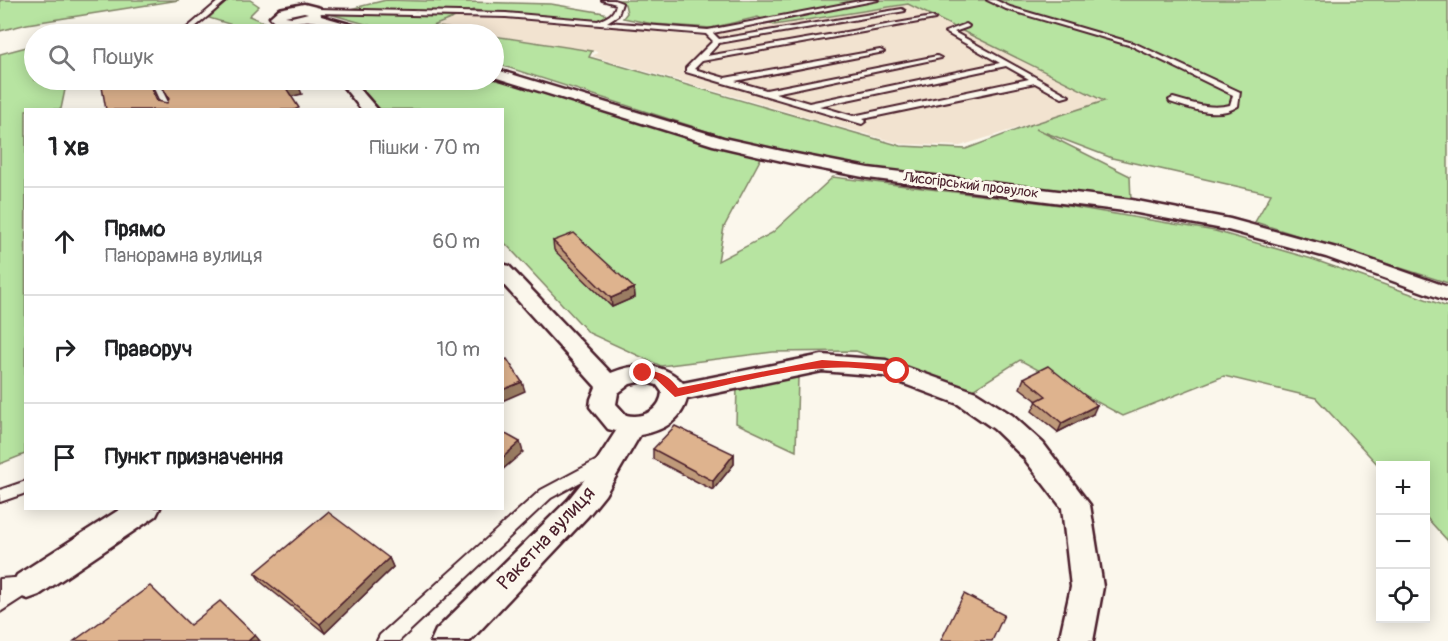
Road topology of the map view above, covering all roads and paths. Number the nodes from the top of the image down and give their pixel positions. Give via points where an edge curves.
1 (224, 0) edge
2 (275, 0) edge
3 (605, 0) edge
4 (874, 0) edge
5 (990, 0) edge
6 (902, 10) dead end
7 (291, 15) junction
8 (932, 19) dead end
9 (310, 23) junction
10 (599, 23) junction
11 (195, 24) edge
12 (318, 24) edge
13 (966, 26) dead end
14 (708, 32) junction
15 (717, 41) junction
16 (880, 52) dead end
17 (937, 58) dead end
18 (700, 59) junction
19 (1007, 64) junction
20 (504, 76) edge
21 (1037, 80) junction
22 (725, 81) junction
23 (159, 90) edge
24 (353, 90) edge
25 (765, 93) junction
26 (1065, 96) dead end
27 (1173, 99) dead end
28 (808, 106) junction
29 (167, 108) edge
30 (368, 108) edge
31 (505, 278) edge
32 (1448, 294) edge
33 (610, 385) junction
34 (675, 393) junction
35 (633, 426) junction
36 (614, 457) junction
37 (24, 488) edge
38 (0, 496) edge
39 (143, 510) edge
40 (14, 586) edge
41 (0, 604) edge
42 (386, 641) edge
43 (448, 641) edge
44 (1076, 641) edge

1 - 11 lane
2 - 7 street
3 - 10 lane via 619,3 619,11
4 - 14 lane
5 - 27 lane via 1134,45 1237,94 1234,106 1223,110 1201,109
6 - 15 lane
7 - 9 street
7 - 9 street via 304,8
8 - 18 lane
9 - 10 lane via 506,15
9 - 12 street
10 - 14 lane
13 - 19 lane via 948,32
14 - 15 lane
15 - 18 lane
16 - 22 lane
17 - 25 lane
18 - 22 lane via 689,70
19 - 21 lane
19 - 28 lane
20 - 32 street, Лисогірський провулок via 719,142 791,159 868,173 1132,206 1230,225 1333,253
21 - 26 lane
21 - 28 lane via 857,120
22 - 25 lane
23 - 29 lane
24 - 30 street
25 - 28 lane
31 - 33 street
33 - 34 street via 625,376 651,374 666,380
33 - 35 street via 602,399 607,414
34 - 35 street via 675,401 665,416
34 - 44 street via 822,363 886,368 967,398 1003,422 1033,450 1076,505 1087,587
35 - 36 street, Ракетна вулиця
36 - 42 lane via 546,494
36 - 43 street, Ракетна вулиця via 579,508
37 - 38 lane
39 - 40 street
40 - 41 lane

